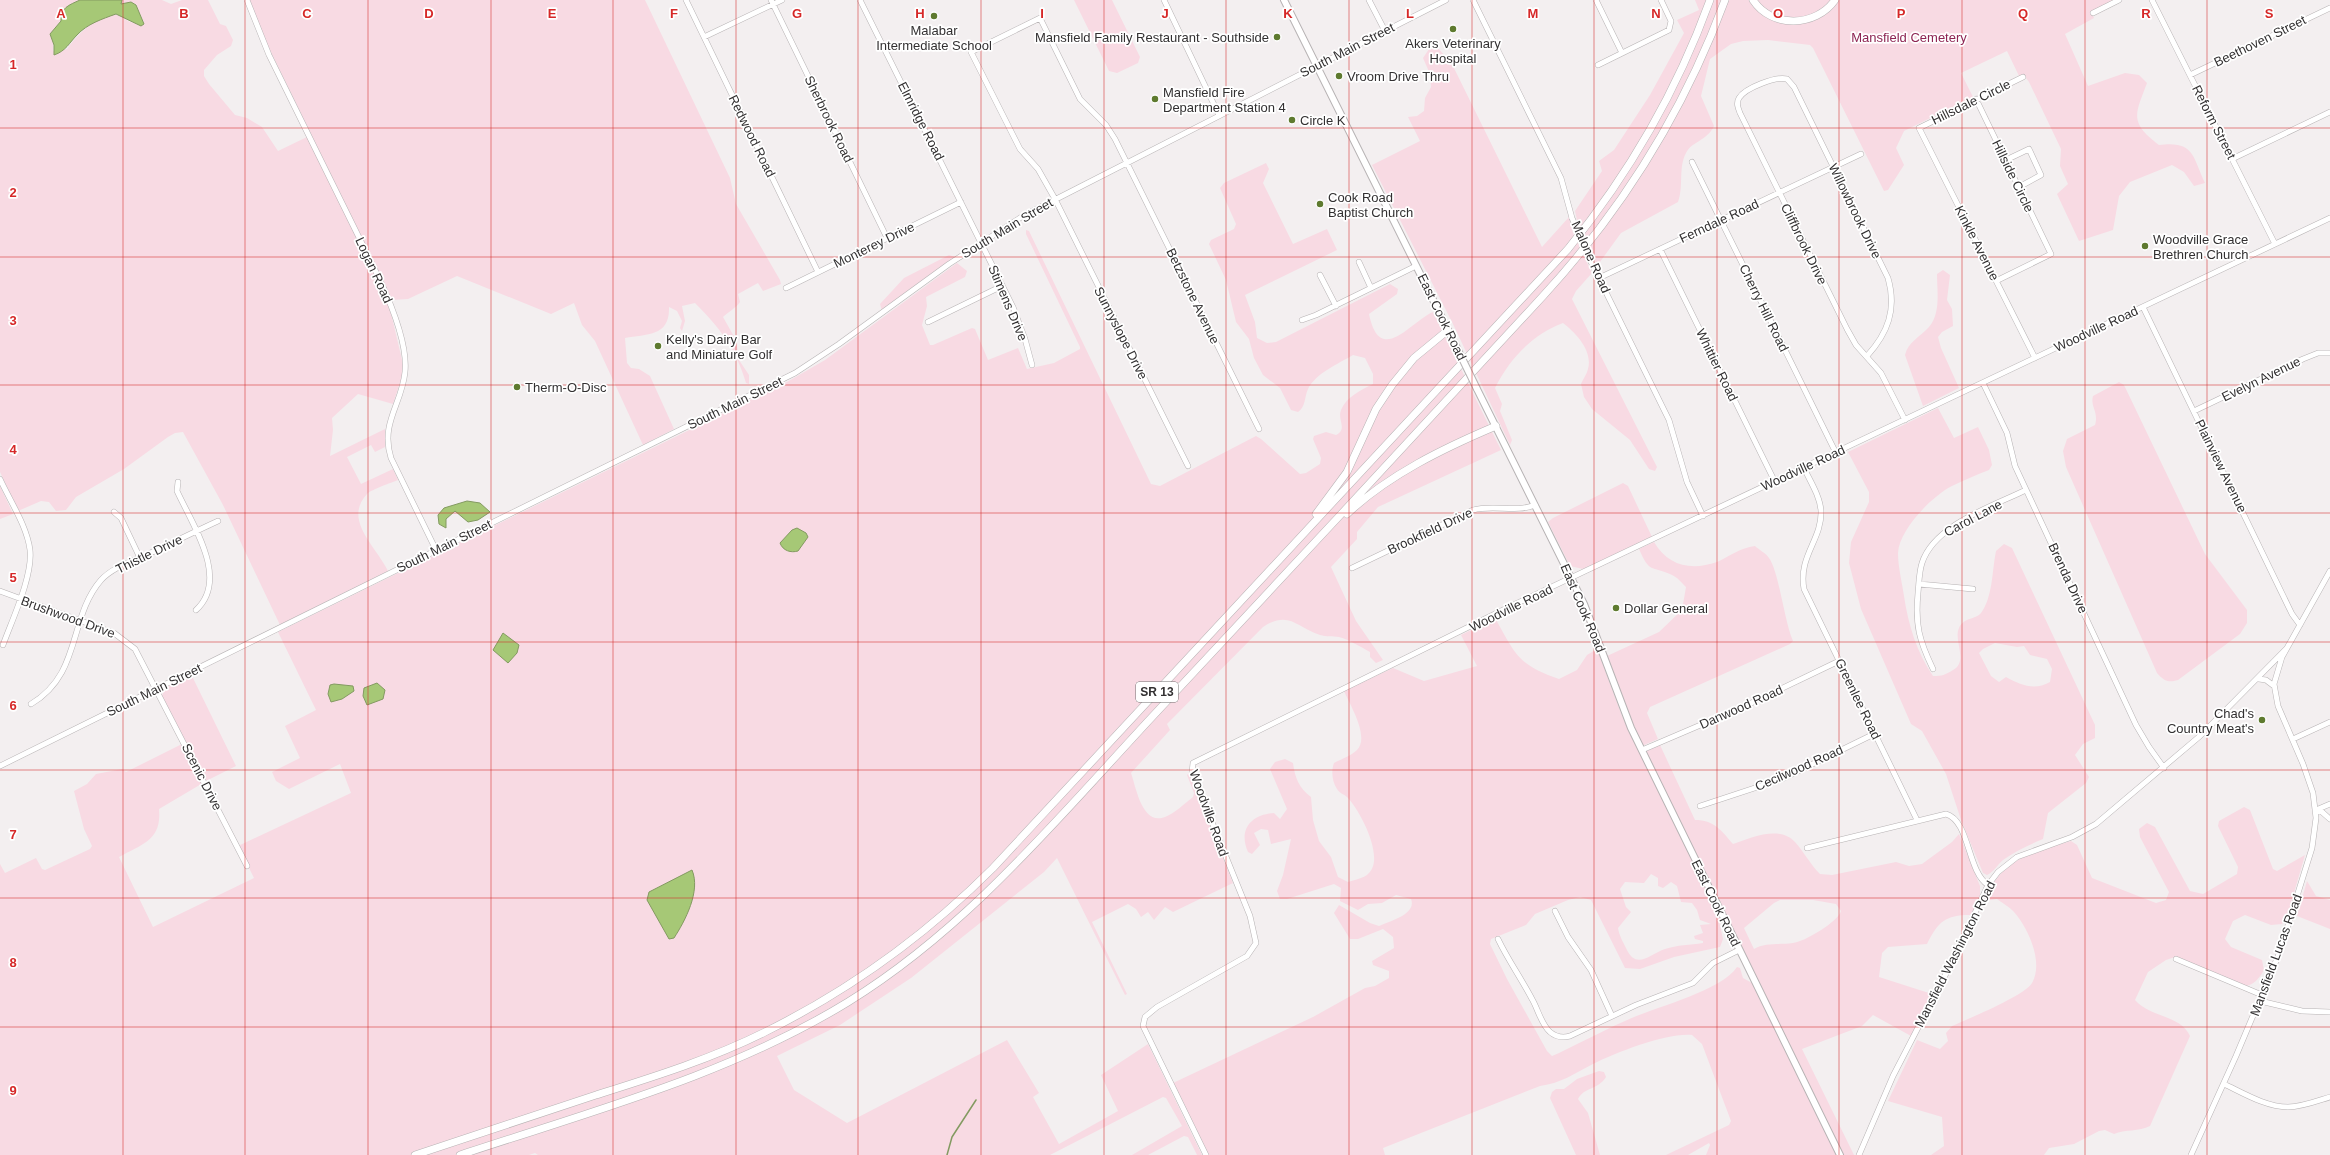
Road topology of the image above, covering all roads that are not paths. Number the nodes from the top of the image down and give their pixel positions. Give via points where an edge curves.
1 (247, 0) edge
2 (686, 0) edge
3 (782, 0) edge
4 (860, 0) edge
5 (1164, 0) edge
6 (1284, 0) edge
7 (1369, 0) edge
8 (1446, 0) edge
9 (1473, 0) edge
10 (1596, 0) edge
11 (1661, 0) edge
12 (1710, 0) edge
13 (1725, 0) edge
14 (1753, 0) edge
15 (1835, 0) edge
16 (2119, 0) edge
17 (2152, 0) edge
18 (772, 2) edge
19 (2330, 8) edge
20 (2093, 13) dead end
21 (1385, 31) junction
22 (704, 37) junction
23 (971, 52) joint
24 (1622, 53) junction
25 (1598, 65) dead end
26 (1317, 66) junction
27 (2190, 75) junction
28 (2023, 77) dead end
29 (1775, 78) joint
30 (1976, 99) junction
31 (2330, 112) edge
32 (1220, 115) junction
33 (1919, 128) joint
34 (1861, 154) dead end
35 (2006, 160) junction
36 (2232, 160) junction
37 (1127, 162) junction
38 (1692, 162) dead end
39 (1834, 167) junction
40 (2019, 187) junction
41 (1779, 193) junction
42 (1055, 199) junction
43 (961, 202) junction
44 (2330, 218) edge
45 (1720, 220) junction
46 (887, 238) junction
47 (981, 243) junction
48 (2275, 244) junction
49 (1660, 249) junction
50 (1359, 262) dead end
51 (1416, 266) junction
52 (818, 272) junction
53 (1320, 275) dead end
54 (1599, 278) junction
55 (1996, 281) junction
56 (1002, 286) junction
57 (786, 288) dead end
58 (1371, 288) junction
59 (1336, 306) junction
60 (2143, 307) junction
61 (1302, 320) dead end
62 (928, 322) dead end
63 (1448, 330) junction
64 (2330, 353) edge
65 (1866, 356) junction
66 (2035, 358) junction
67 (1032, 366) dead end
68 (1983, 383) junction
69 (2194, 411) junction
70 (1905, 420) junction
71 (1496, 426) junction
72 (1259, 430) dead end
73 (1836, 453) junction
74 (1188, 466) dead end
75 (1804, 468) junction
76 (0, 479) edge
77 (178, 482) dead end
78 (1775, 482) junction
79 (2026, 490) junction
80 (1535, 505) junction
81 (114, 512) dead end
82 (1703, 516) junction
83 (218, 521) dead end
84 (195, 532) junction
85 (436, 550) junction
86 (1307, 551) junction
87 (140, 558) junction
88 (1352, 568) dead end
89 (2330, 571) edge
90 (1571, 578) junction
91 (1919, 584) junction
92 (1254, 587) junction
93 (1973, 589) dead end
94 (0, 591) edge
95 (19, 599) junction
96 (196, 610) dead end
97 (81, 621) junction
98 (2300, 625) junction
99 (3, 645) dead end
100 (2286, 649) junction
101 (1839, 660) junction
102 (1932, 669) dead end
103 (2259, 679) junction
104 (2274, 686) junction
105 (156, 688) junction
106 (31, 704) dead end
107 (2330, 722) edge
108 (1874, 734) junction
109 (2293, 740) junction
110 (1642, 750) junction
111 (0, 766) edge
112 (2164, 768) junction
113 (2330, 804) edge
114 (1700, 806) dead end
115 (2316, 810) junction
116 (2330, 819) edge
117 (1917, 820) junction
118 (1807, 848) dead end
119 (247, 866) dead end
120 (1988, 885) junction
121 (1555, 910) dead end
122 (1498, 939) dead end
123 (1739, 950) junction
124 (2176, 959) dead end
125 (2262, 995) junction
126 (2260, 1001) junction
127 (2330, 1012) edge
128 (1612, 1016) junction
129 (2224, 1084) junction
130 (2330, 1097) edge
131 (416, 1155) edge
132 (460, 1155) edge
133 (1206, 1155) edge
134 (1840, 1155) edge
135 (1859, 1155) edge
136 (2191, 1155) edge

1 - 85 street, Logan Road via 269,55 378,275 391,307 403,347 406,368 389,424 387,444 391,458
2 - 22 street, Redwood Road
3 - 18 street
4 - 43 street, Elmridge Road
5 - 32 street
6 - 26 main road, East Cook Road
7 - 21 street
8 - 21 street, South Main Street
9 - 54 street, Malone Road, bridge via 1561,178 1572,218
10 - 24 street
11 - 24 street via 1671,21 1668,30
12 - 92 highway, SR 13 via 1686,60 1659,115 1623,175 1584,229 1530,292
13 - 86 highway, SR 13 via 1699,65 1670,123 1603,227 1558,281
14 - 15 highway via 1774,17 1794,21 1821,14
16 - 20 street
17 - 27 street, Reform Street
18 - 22 street
18 - 46 street, Sherbrook Road
19 - 27 street, Beethoven Street
21 - 26 street, South Main Street
22 - 52 street, Redwood Road
23 - 37 street, Betzstone Avenue via 1040,18 1080,99 1110,131
23 - 42 street, Sunnyslope Drive via 1020,149 1038,169
24 - 25 street
26 - 32 street, South Main Street
26 - 51 main road, East Cook Road
27 - 36 street, Reform Street
28 - 30 street, Hillsdale Circle
29 - 39 street, Willowbrook Drive via 1791,82
29 - 41 street, Cliffbrook Drive via 1745,92 1737,104
30 - 33 street, Hillsdale Circle
30 - 35 street, Hillside Circle
31 - 36 street
32 - 37 street, South Main Street
33 - 55 street, Kinkle Avenue
34 - 39 street, Ferndale Road
35 - 40 street, Hillside Circle
35 - 40 street via 2029,149 2041,176
36 - 48 street, Reform Street
37 - 42 street, South Main Street
37 - 72 street, Betzstone Avenue
38 - 45 street, Cherry Hill Road
39 - 41 street, Ferndale Road
39 - 65 street, Willowbrook Drive via 1885,270 1892,292 1892,310 1887,326 1877,345
40 - 55 street, Hillside Circle via 2051,256
41 - 45 street, Ferndale Road
41 - 65 street, Cliffbrook Drive via 1847,329
42 - 47 street, South Main Street
42 - 74 street, Sunnyslope Drive
43 - 46 street, Monterey Drive
43 - 47 street, Elmridge Road
44 - 48 street, Woodville Road
45 - 49 street, Ferndale Road
45 - 73 street, Cherry Hill Road
46 - 52 street, Monterey Drive
47 - 56 street, Stimens Drive
47 - 85 street, South Main Street via 803,368
48 - 60 street, Woodville Road
49 - 54 street, Ferndale Road
49 - 78 street, Whittier Road
50 - 58 street
51 - 58 street
51 - 63 main road, East Cook Road
52 - 57 street, Monterey Drive
53 - 59 street
54 - 82 street, Malone Road via 1666,413 1687,482
55 - 66 street, Kinkle Avenue
56 - 62 street
56 - 67 street, Stimens Drive via 1019,321
58 - 59 street
59 - 61 street
60 - 66 street, Woodville Road
60 - 69 street, Plainview Avenue
63 - 71 main road, East Cook Road, bridge
63 - 92 highway via 1417,355 1397,377 1376,410 1358,452 1337,486
64 - 69 street, Evelyn Avenue via 2318,353 2303,359
65 - 70 street, Cliffbrook Drive via 1885,379
66 - 68 street, Woodville Road
68 - 70 street, Woodville Road
68 - 79 street, Brenda Drive via 2005,428 2013,461
69 - 98 street, Plainview Avenue via 2292,614
70 - 73 street, Woodville Road
71 - 80 main road, East Cook Road
71 - 86 highway via 1389,481 1359,503
73 - 75 street, Woodville Road
75 - 78 street, Woodville Road
75 - 101 street, Greenlee Road via 1821,510 1819,526 1803,566 1803,581 1808,598
76 - 95 street via 24,530 30,550 30,567
77 - 84 street via 177,492
78 - 82 street, Woodville Road
79 - 91 street, Carol Lane via 1953,526 1939,536 1924,556
79 - 112 street, Brenda Drive via 2136,725
80 - 88 street, Brookfield Drive via 1524,508 1489,507 1473,510
80 - 90 main road, East Cook Road
81 - 87 street via 121,518
82 - 90 street, Woodville Road
83 - 84 street, Thistle Drive
84 - 87 street, Thistle Drive
84 - 96 street via 208,560 210,574 204,601
85 - 105 street, South Main Street
86 - 132 highway, SR 13 via 998,882 943,933 884,978 796,1032 731,1062 692,1078
87 - 97 street, Thistle Drive via 119,567 102,579 91,594
89 - 98 street
90 - 110 main road, East Cook Road via 1591,621 1620,704
90 - 133 street, Woodville Road via 1192,763 1192,773 1250,916 1256,943 1247,956 1157,1007 1145,1017 1143,1026
91 - 93 street
91 - 102 street, Carol Lane via 1916,616 1918,635
92 - 131 highway, SR 13 via 993,868 946,913 874,969 799,1014 726,1050
94 - 95 street, Brushwood Drive
95 - 97 street, Brushwood Drive
95 - 99 street
97 - 105 street, Brushwood Drive via 114,633 129,643 140,657
97 - 106 street, Thistle Drive via 57,682 46,694
98 - 100 street
100 - 103 street, Mansfield Washington Road
100 - 104 street, Mansfield Lucas Road
101 - 108 street, Greenlee Road
101 - 110 street, Danwood Road via 1745,706
103 - 104 street via 2266,680
103 - 112 street, Mansfield Washington Road
104 - 109 street, Mansfield Lucas Road via 2276,700
105 - 111 street, South Main Street
105 - 119 street, Scenic Drive
107 - 109 street
108 - 114 street, Cecilwood Road via 1782,779
108 - 117 street, Greenlee Road
109 - 115 street, Mansfield Lucas Road via 2308,776
110 - 123 main road, East Cook Road
112 - 120 street, Mansfield Washington Road via 2089,828 2011,860
113 - 115 street
115 - 116 street
115 - 125 street, Mansfield Lucas Road via 2313,841 2303,880 2284,940
117 - 118 street
117 - 120 street via 1942,814 1950,815 1962,831 1980,879
120 - 135 street, Mansfield Washington Road via 1953,960 1893,1076
121 - 128 street via 1591,970
122 - 128 street via 1544,1024 1554,1035 1570,1036
123 - 128 street via 1713,963 1693,983
123 - 134 main road, East Cook Road
124 - 125 street
125 - 126 street, Mansfield Lucas Road
126 - 127 street via 2302,1011
126 - 129 street, Mansfield Lucas Road
129 - 130 street via 2283,1107
129 - 136 street, Mansfield Lucas Road

